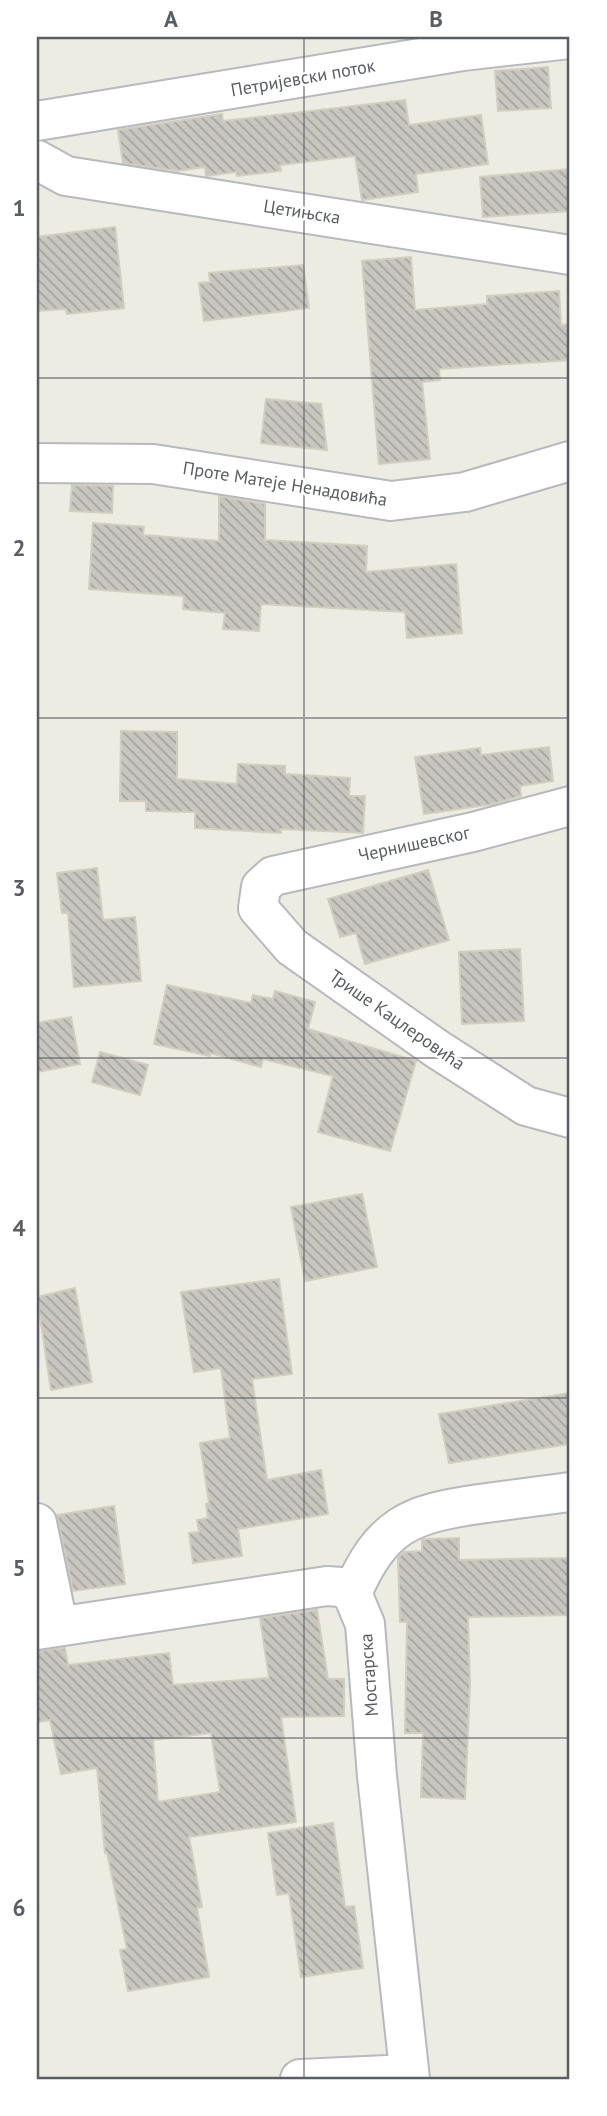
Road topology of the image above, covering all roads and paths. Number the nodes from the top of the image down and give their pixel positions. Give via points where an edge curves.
1 (570, 39) edge
2 (37, 121) edge
3 (37, 160) edge
4 (570, 255) edge
5 (570, 461) edge
6 (37, 463) edge
7 (570, 806) edge
8 (261, 887) joint
9 (570, 1118) edge
10 (570, 1492) edge
11 (37, 1523) edge
12 (352, 1593) junction
13 (47, 1627) edge
14 (410, 2077) edge
15 (300, 2079) edge

1 - 2 street, Петријевски поток via 463,51
3 - 4 street, Цетињска via 66,176
5 - 6 street, Проте Матеје Ненадовића via 465,492 391,502 153,464
7 - 8 street, Чернишевског via 273,876
8 - 9 street, Трише Кацлеровића via 258,908 292,947 526,1106
10 - 12 street via 434,1510 411,1519 388,1535 366,1561
11 - 13 street
12 - 13 street via 327,1586
12 - 14 street, Мостарска via 365,1624
14 - 15 street

